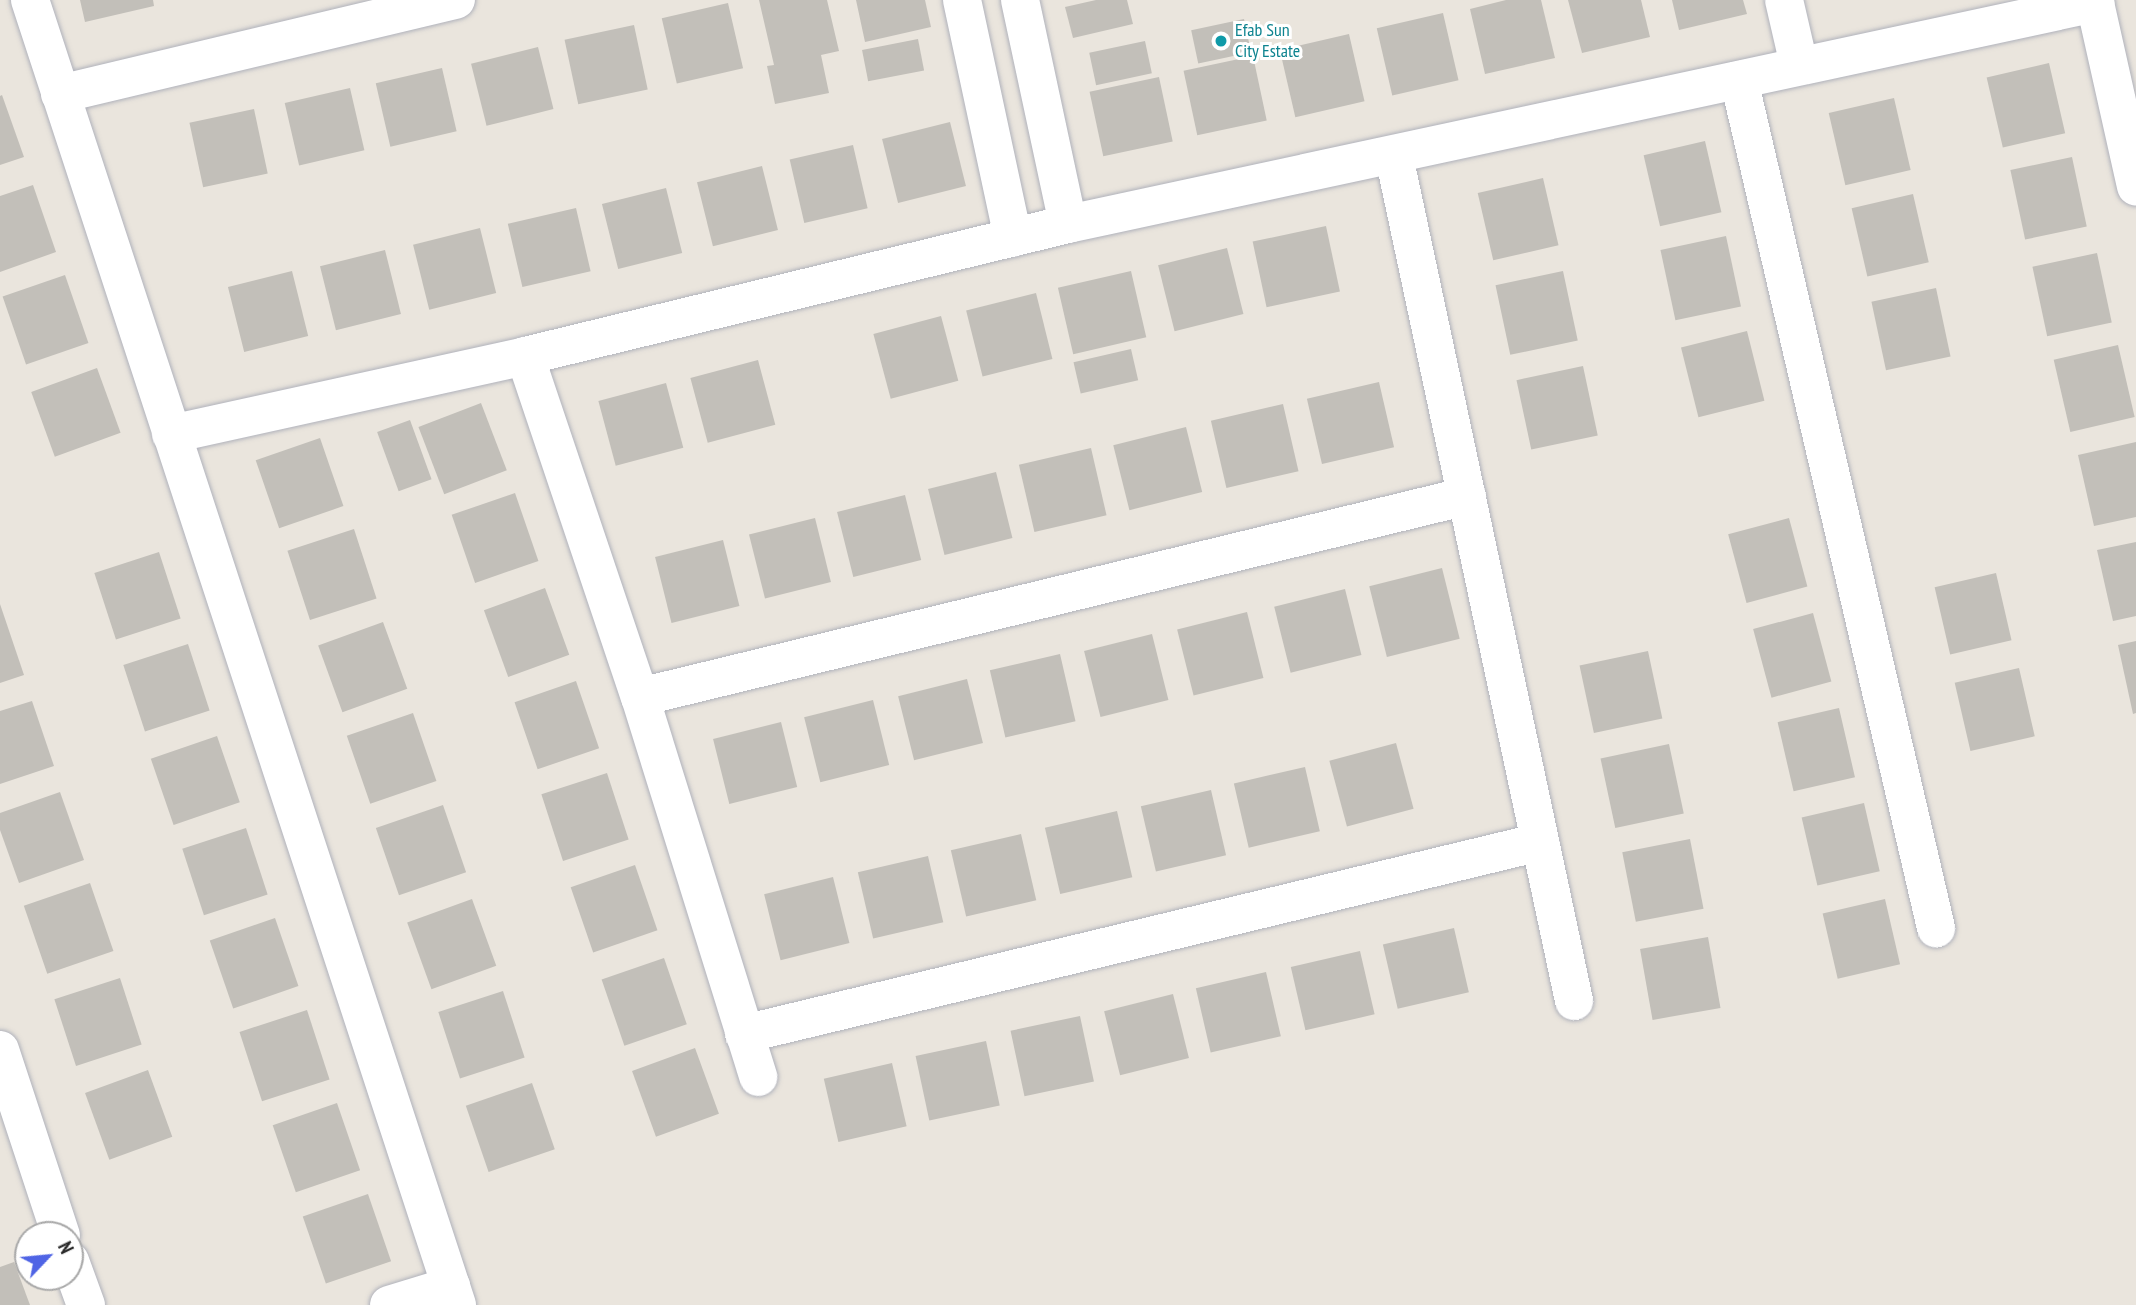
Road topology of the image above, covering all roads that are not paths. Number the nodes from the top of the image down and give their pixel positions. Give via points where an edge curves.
1 (30, 0) edge
2 (456, 0) edge
3 (962, 0) edge
4 (1020, 0) edge
5 (1784, 0) edge
6 (1800, 65) junction
7 (1739, 80) junction
8 (60, 94) junction
9 (1394, 156) junction
10 (2136, 186) edge
11 (1068, 224) junction
12 (1013, 238) junction
13 (525, 356) junction
14 (171, 434) junction
15 (1466, 496) junction
16 (640, 697) junction
17 (1540, 842) junction
18 (1936, 928) dead end
19 (1574, 1001) dead end
20 (744, 1034) junction
21 (0, 1050) edge
22 (758, 1077) dead end
23 (56, 1221) edge
24 (454, 1295) edge
25 (389, 1305) edge

1 - 8 street
2 - 8 street
3 - 12 street
4 - 11 street
5 - 6 street
6 - 7 street
6 - 10 street via 2095,3
7 - 9 street
7 - 18 street
8 - 14 street
9 - 11 street
9 - 15 street
11 - 12 street
12 - 13 street
13 - 14 street
13 - 16 street
14 - 24 street
15 - 16 street
15 - 17 street
16 - 20 street
17 - 19 street
17 - 20 street
20 - 22 street
21 - 23 street
24 - 25 street

